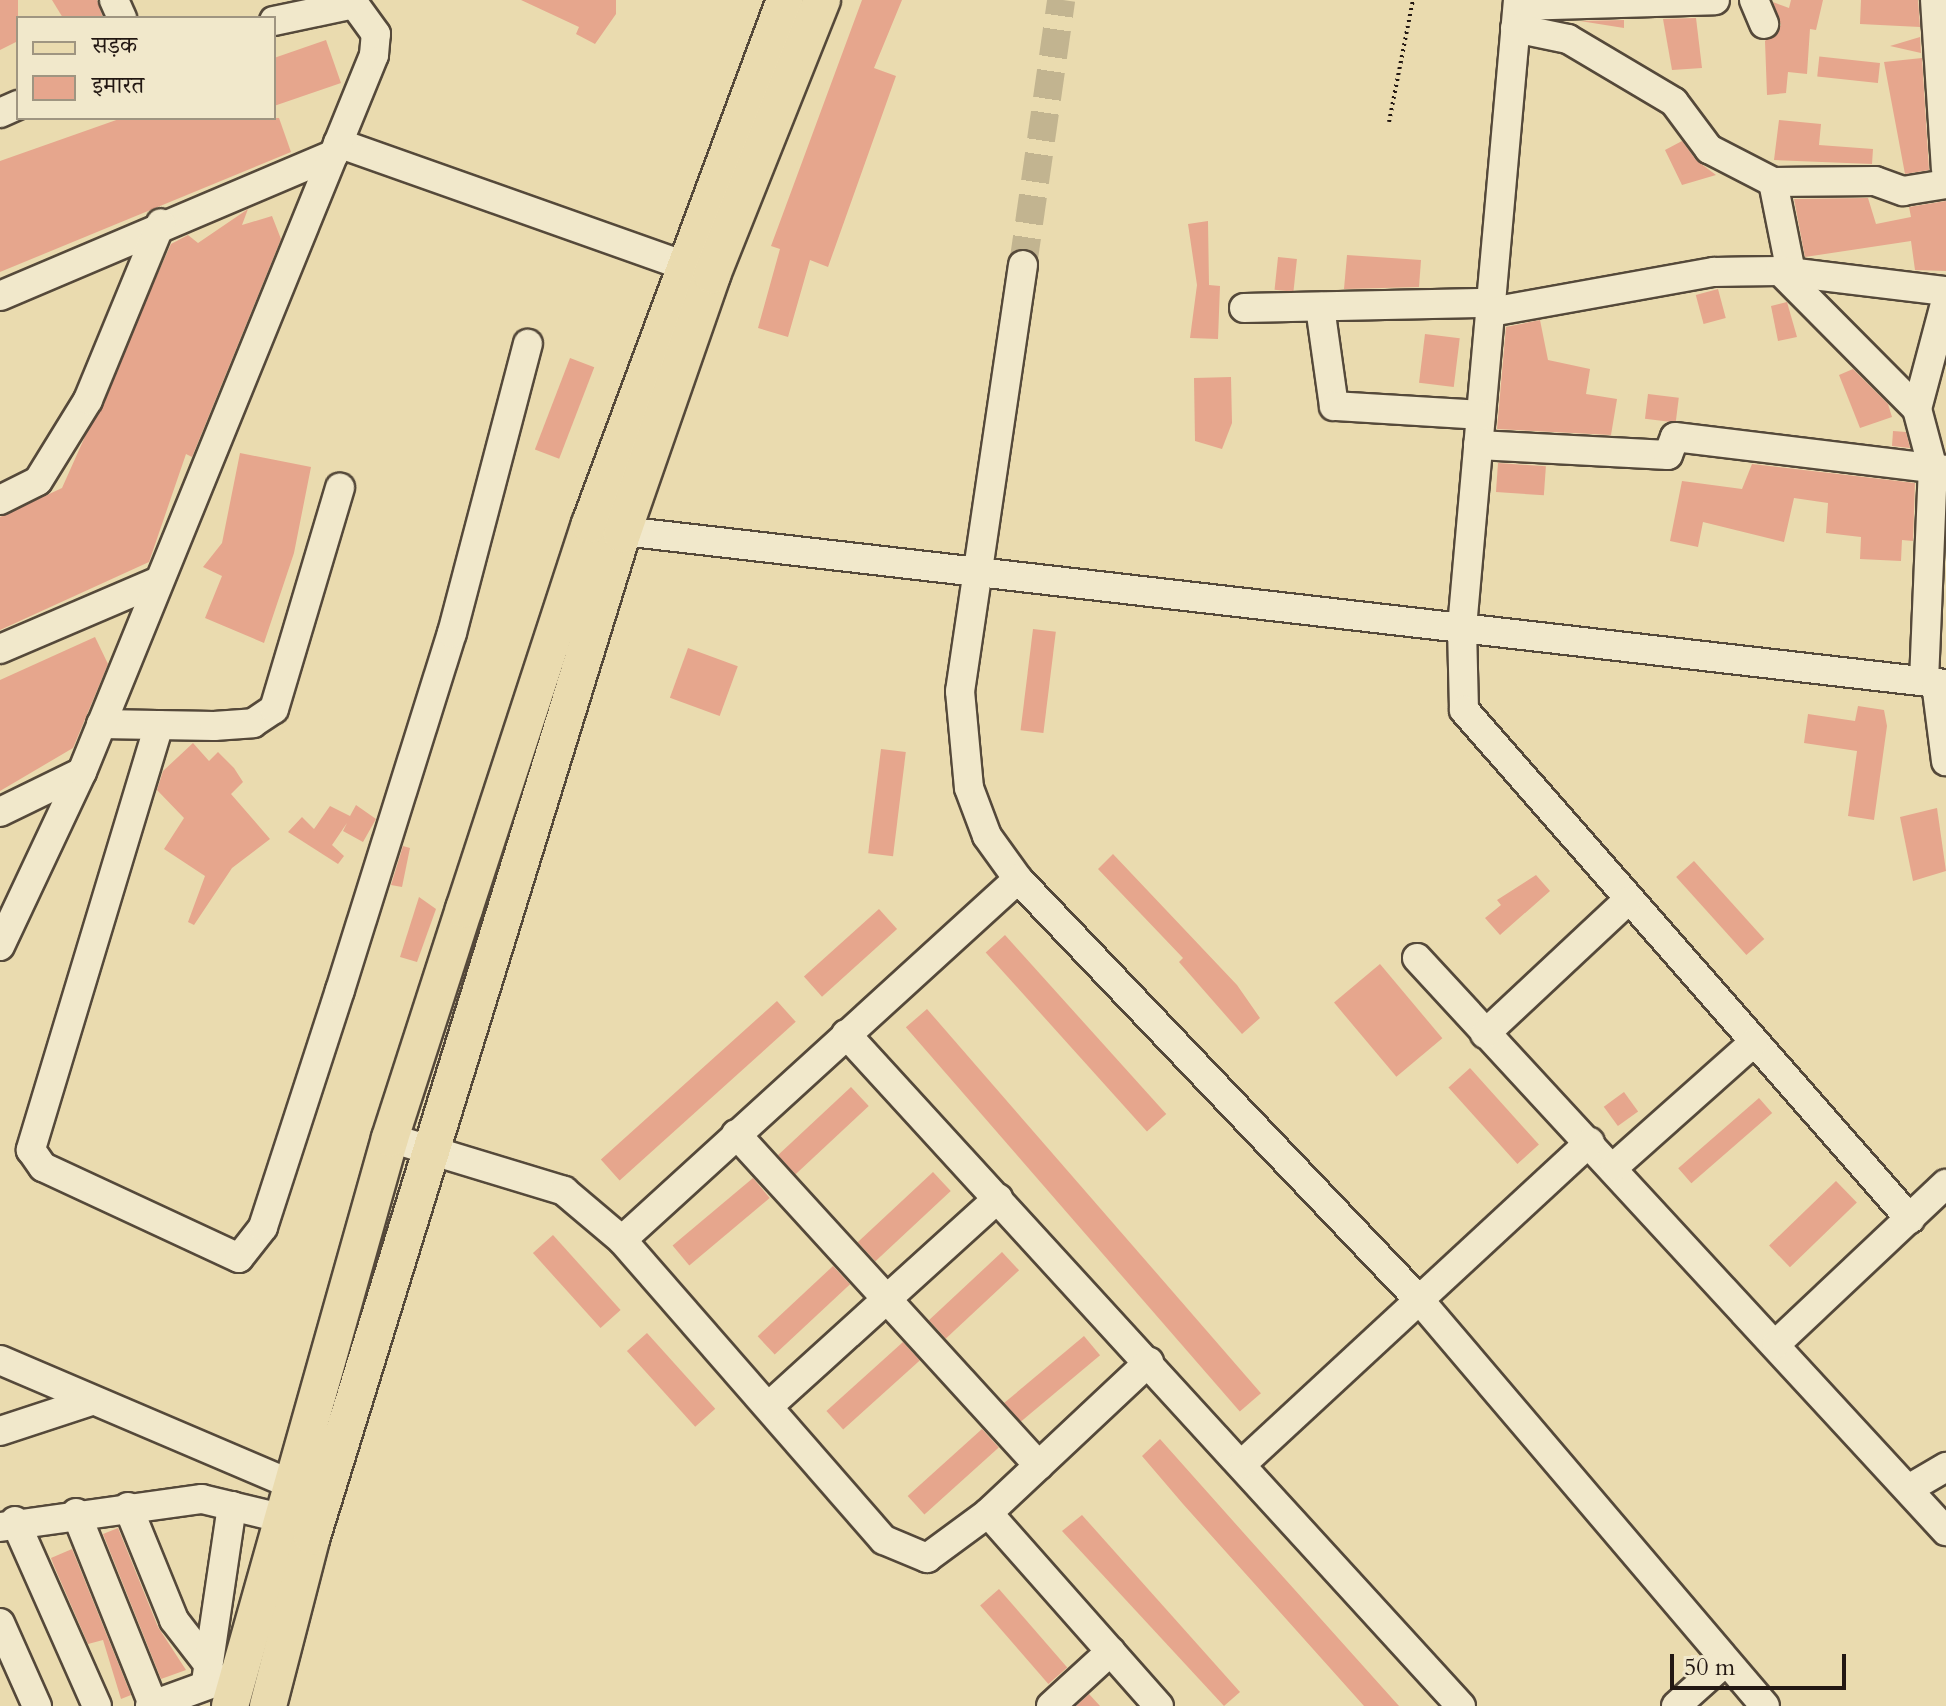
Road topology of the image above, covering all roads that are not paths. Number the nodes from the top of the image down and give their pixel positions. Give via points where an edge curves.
1 (785, 0) edge
2 (822, 0) edge
3 (1715, 0) edge
4 (1935, 0) edge
5 (1517, 11) edge
6 (276, 21) edge
7 (1941, 64) edge
8 (336, 148) junction
9 (1946, 169) edge
10 (1773, 182) junction
11 (1946, 184) edge
12 (161, 223) junction
13 (1023, 265) tunnel mouth
14 (698, 270) junction
15 (1785, 271) junction
16 (1946, 291) edge
17 (0, 296) edge
18 (1946, 300) edge
19 (1320, 307) junction
20 (1244, 308) dead end
21 (1491, 308) junction
22 (528, 344) dead end
23 (1917, 409) junction
24 (1481, 415) junction
25 (1478, 445) junction
26 (1939, 470) edge
27 (340, 488) dead end
28 (0, 500) edge
29 (606, 529) junction
30 (978, 574) junction
31 (154, 583) junction
32 (1462, 628) junction
33 (0, 649) edge
34 (1935, 683) edge
35 (101, 724) junction
36 (159, 725) junction
37 (1946, 761) edge
38 (82, 772) junction
39 (0, 812) edge
40 (1018, 879) junction
41 (1626, 902) junction
42 (0, 946) edge
43 (1417, 958) dead end
44 (846, 1034) junction
45 (1485, 1034) junction
46 (1753, 1043) junction
47 (736, 1134) junction
48 (390, 1138) junction
49 (1590, 1142) junction
50 (431, 1150) junction
51 (1615, 1166) junction
52 (1946, 1184) edge
53 (998, 1198) junction
54 (1910, 1219) junction
55 (622, 1240) junction
56 (886, 1298) junction
57 (1422, 1303) junction
58 (1777, 1343) junction
59 (0, 1360) edge
60 (1149, 1362) junction
61 (88, 1402) junction
62 (770, 1405) junction
63 (0, 1431) edge
64 (1242, 1464) junction
65 (1039, 1466) junction
66 (1946, 1467) edge
67 (1910, 1488) junction
68 (232, 1506) junction
69 (128, 1507) junction
70 (299, 1510) junction
71 (76, 1513) junction
72 (988, 1513) junction
73 (7, 1524) edge
74 (1946, 1531) edge
75 (0, 1623) edge
76 (1111, 1651) junction
77 (1724, 1663) junction
78 (221, 1682) edge
79 (272, 1694) edge
80 (37, 1706) edge
81 (97, 1706) edge
82 (152, 1706) edge
83 (1051, 1706) edge
84 (1159, 1706) edge
85 (1461, 1706) edge
86 (1676, 1706) edge
87 (1765, 1706) edge

1 - 14 main road
2 - 14 main road
3 - 5 street
4 - 7 street
5 - 10 street via 1674,102 1709,149
5 - 21 street
6 - 8 street via 354,4 368,17 374,55
7 - 9 street
8 - 12 street
8 - 14 street
8 - 31 street
10 - 11 street via 1875,181 1903,191
10 - 15 street
12 - 17 street
12 - 28 street via 88,400 38,481
13 - 30 street
14 - 29 main road
15 - 16 street
15 - 21 street via 1714,272
15 - 23 street
18 - 23 street
19 - 20 street
19 - 21 street
19 - 24 street via 1334,406
21 - 24 street
22 - 36 street via 452,633 340,990 263,1227 239,1258 43,1167 31,1150
23 - 26 street
24 - 25 street
25 - 26 street via 1668,455 1675,437
25 - 32 street
26 - 34 street
27 - 36 street via 274,709 253,723
29 - 30 street
29 - 48 main road
29 - 50 main road
30 - 32 street
30 - 40 street via 960,691 969,788 987,836
31 - 33 street
31 - 35 street
32 - 34 street
32 - 41 street via 1464,710
34 - 37 street
35 - 36 street
35 - 38 street
38 - 39 street
38 - 42 street
40 - 44 street
40 - 57 street
41 - 45 street
41 - 46 street
43 - 45 street
44 - 47 street
44 - 53 street
45 - 49 street
46 - 51 street
46 - 54 street
47 - 55 street
47 - 56 street
48 - 50 street
48 - 70 main road
49 - 51 street
49 - 57 street
50 - 55 street via 564,1191
50 - 70 main road
51 - 58 street
52 - 54 street
53 - 56 street
53 - 60 street
54 - 58 street
55 - 62 street
56 - 62 street
56 - 65 street
57 - 64 street
57 - 77 street
58 - 67 street
59 - 61 street
60 - 64 street
60 - 65 street
61 - 63 street
61 - 70 street
62 - 72 street via 884,1540 927,1558
64 - 85 street
65 - 72 street
66 - 67 street
67 - 74 street
68 - 69 street via 202,1499
68 - 70 street
68 - 78 street
69 - 71 street
69 - 78 street via 174,1620
70 - 78 main road
70 - 79 main road
71 - 73 street
71 - 82 street
72 - 76 street
73 - 81 street
75 - 80 street
76 - 83 street
76 - 84 street
77 - 86 street
77 - 87 street
78 - 79 street
78 - 82 street

